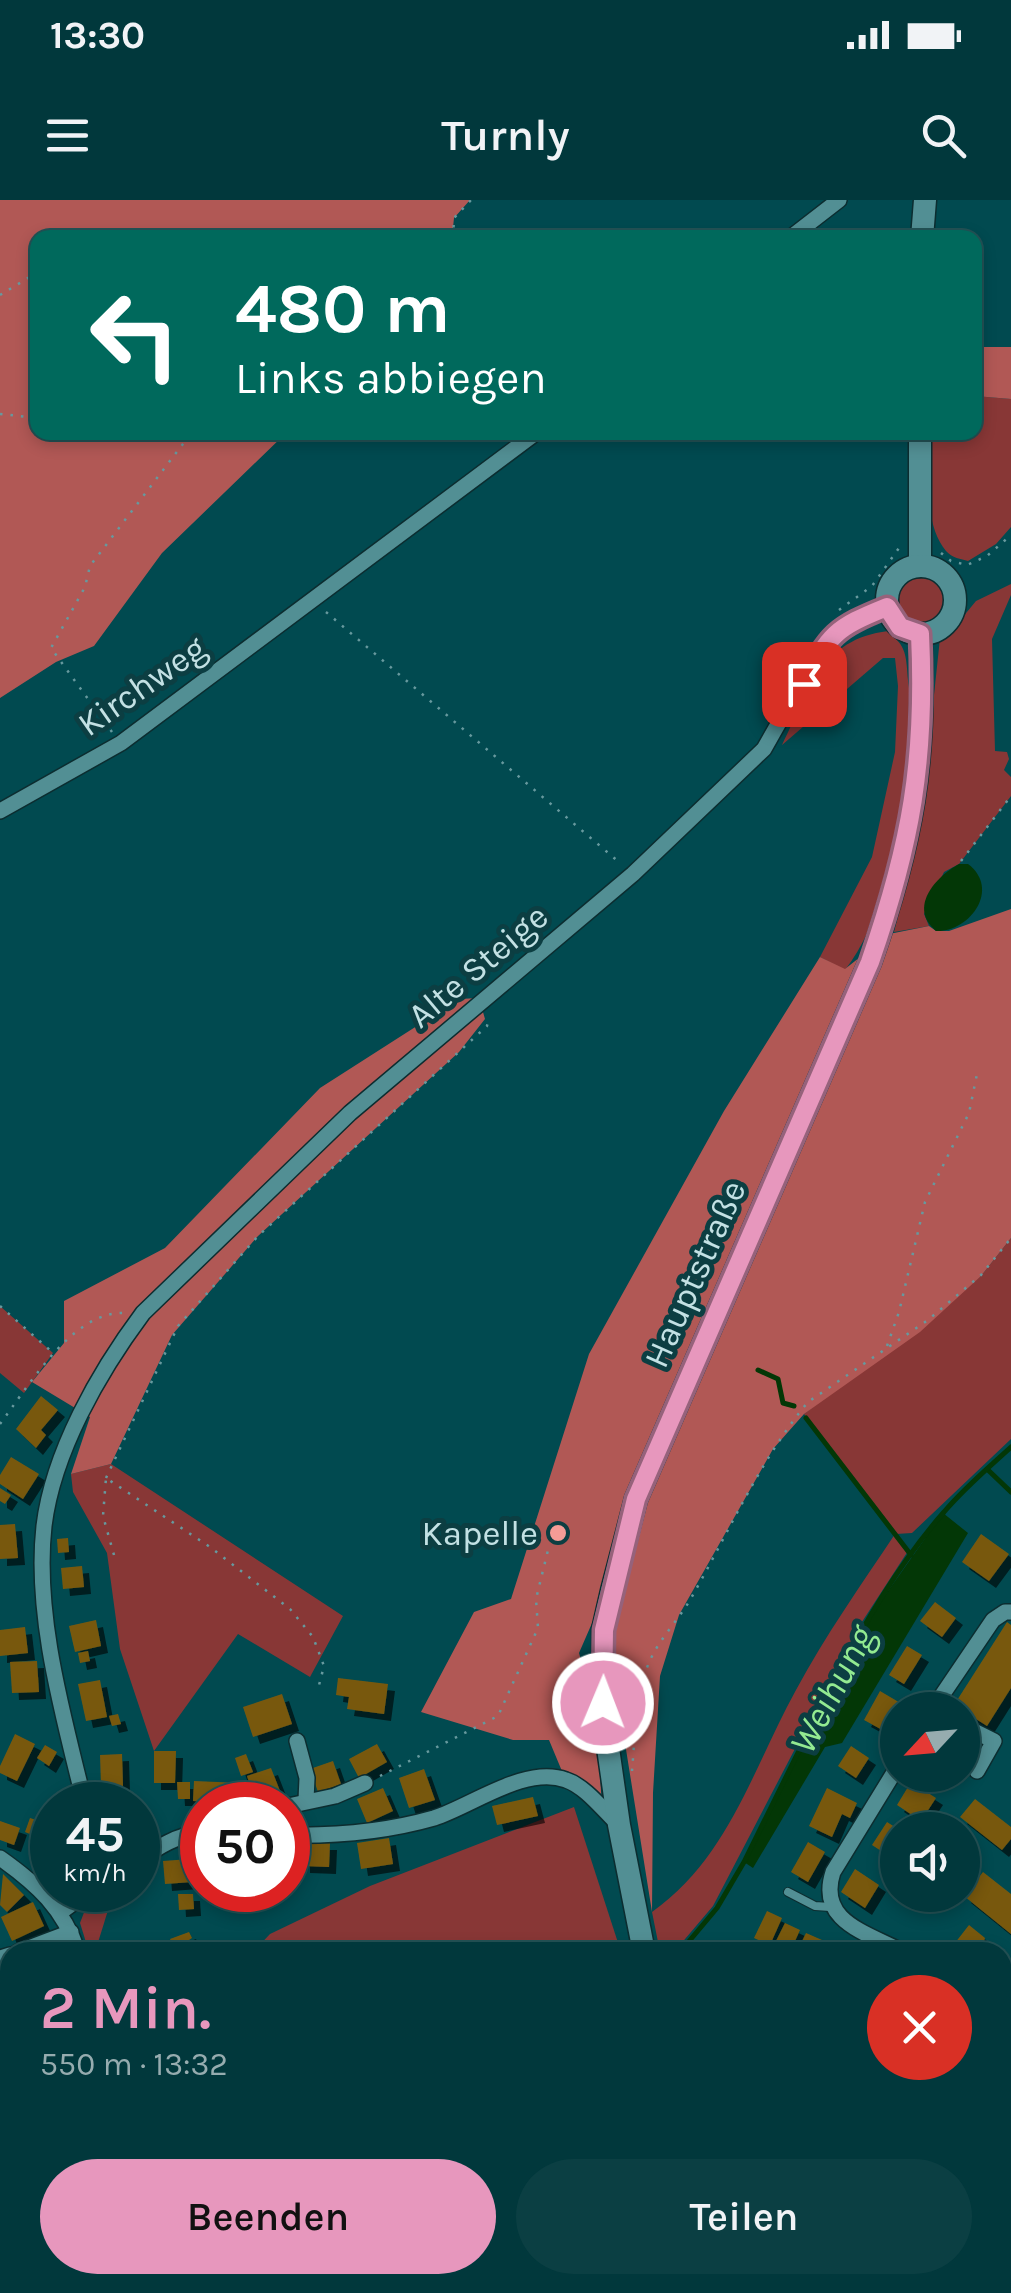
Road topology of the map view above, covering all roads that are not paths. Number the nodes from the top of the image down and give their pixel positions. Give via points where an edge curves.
1 (839, 200) edge
2 (925, 200) edge
3 (800, 230) edge
4 (923, 230) edge
5 (526, 440) edge
6 (920, 440) edge
7 (920, 554) junction
8 (887, 607) junction
9 (920, 634) junction
10 (0, 810) edge
11 (1011, 1612) edge
12 (944, 1692) edge
13 (980, 1735) edge
14 (297, 1740) dead end
15 (980, 1766) edge
16 (80, 1782) edge
17 (307, 1782) edge
18 (365, 1783) road end
19 (882, 1792) edge
20 (310, 1799) edge
21 (619, 1825) junction
22 (310, 1835) edge
23 (0, 1858) edge
24 (30, 1879) edge
25 (788, 1892) dead end
26 (830, 1907) junction
27 (61, 1912) edge
28 (71, 1932) junction
29 (44, 1942) edge
30 (74, 1942) edge
31 (642, 1942) edge
32 (885, 1942) edge

1 - 3 street
2 - 4 main road
5 - 10 street, Kirchweg via 121,743
6 - 7 main road
7 - 8 main road via 897,576
7 - 9 main road via 944,576 954,599 942,626
8 - 9 main road via 900,627
8 - 16 street, Alte Steige via 838,629 764,749 632,874 350,1113 143,1314 101,1374 56,1476 44,1535 51,1654
9 - 21 main road, Hauptstraße via 924,696 916,796 896,890 636,1499 612,1591 603,1703
11 - 12 street via 993,1620
13 - 15 street via 994,1742
14 - 17 street
18 - 20 street
19 - 26 street via 832,1872
21 - 22 street via 568,1780 542,1776 437,1817 377,1831
21 - 31 main road, Hauptstraße
23 - 24 street
25 - 26 lane
26 - 32 street
27 - 28 street
28 - 29 street
28 - 30 street

